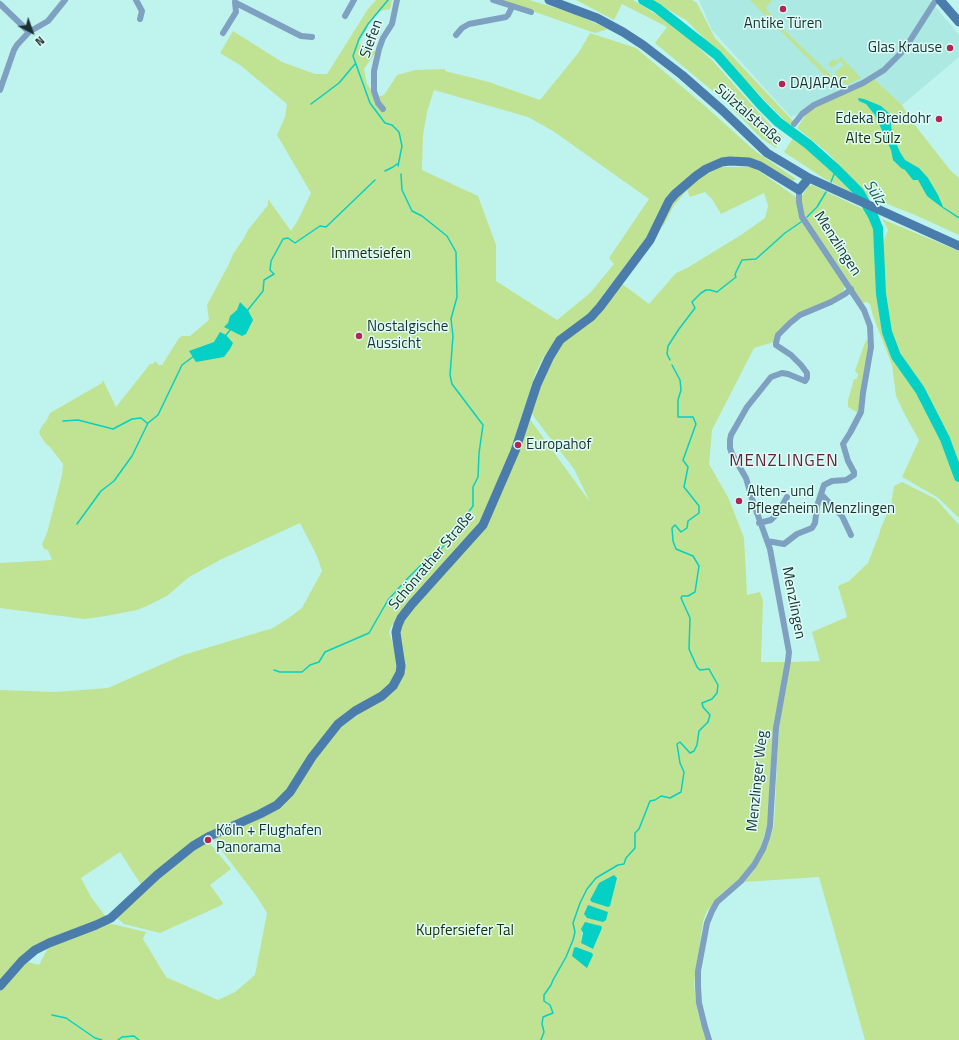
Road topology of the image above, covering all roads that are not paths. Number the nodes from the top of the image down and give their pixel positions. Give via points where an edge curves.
1 (65, 0) edge
2 (136, 0) edge
3 (354, 0) edge
4 (397, 0) edge
5 (493, 0) edge
6 (549, 0) edge
7 (936, 0) edge
8 (940, 0) edge
9 (236, 2) edge
10 (0, 4) edge
11 (512, 7) junction
12 (531, 12) dead end
13 (345, 16) dead end
14 (140, 19) dead end
15 (959, 22) edge
16 (29, 32) junction
17 (223, 33) dead end
18 (456, 35) dead end
19 (312, 37) dead end
20 (0, 90) edge
21 (383, 109) dead end
22 (794, 124) dead end
23 (806, 176) junction
24 (795, 187) junction
25 (959, 246) edge
26 (851, 289) junction
27 (821, 494) junction
28 (787, 497) dead end
29 (760, 523) junction
30 (851, 535) dead end
31 (767, 541) junction
32 (786, 671) joint
33 (0, 986) edge
34 (709, 1040) edge

1 - 16 street via 48,21
2 - 14 street via 142,11
3 - 13 street
4 - 21 street, Siefen via 392,24 383,38 374,71 374,90
5 - 11 street
6 - 23 street, Sülztalstraße via 597,18 643,45 722,110 763,150
7 - 22 street via 888,71 814,104
8 - 15 street
9 - 17 street via 236,12
9 - 19 street via 300,36
10 - 16 street
11 - 12 street
11 - 18 street via 506,17 469,24
16 - 20 street via 14,50
23 - 24 street
23 - 25 street, Sülztalstraße
24 - 26 street, Menzlingen via 802,217
24 - 33 street, Schönrather Straße via 760,166 749,162 730,161 706,169 675,194 650,240 600,307 560,340 549,358 537,384 515,451 483,525 401,618 396,632 401,666 393,686 338,724 320,746 290,792 277,805 193,846 111,918 35,950
26 - 27 street, Menzlingen via 864,310 872,334 861,412 843,444 854,475 846,480 828,482 822,488
26 - 29 street, Menzlingen via 831,302 800,315 783,330 776,345 801,365 807,378 805,381 782,373 771,377 747,407 731,435 730,448 746,478
27 - 30 street via 842,516
27 - 31 street via 812,528 797,534 784,544
28 - 29 street via 771,520
29 - 31 street, Menzlingen
31 - 32 street, Menzlingen via 788,643
32 - 34 street, Menzlinger Weg via 776,728 770,826 754,865 741,881 717,902 707,923 698,971 698,986 699,1003

